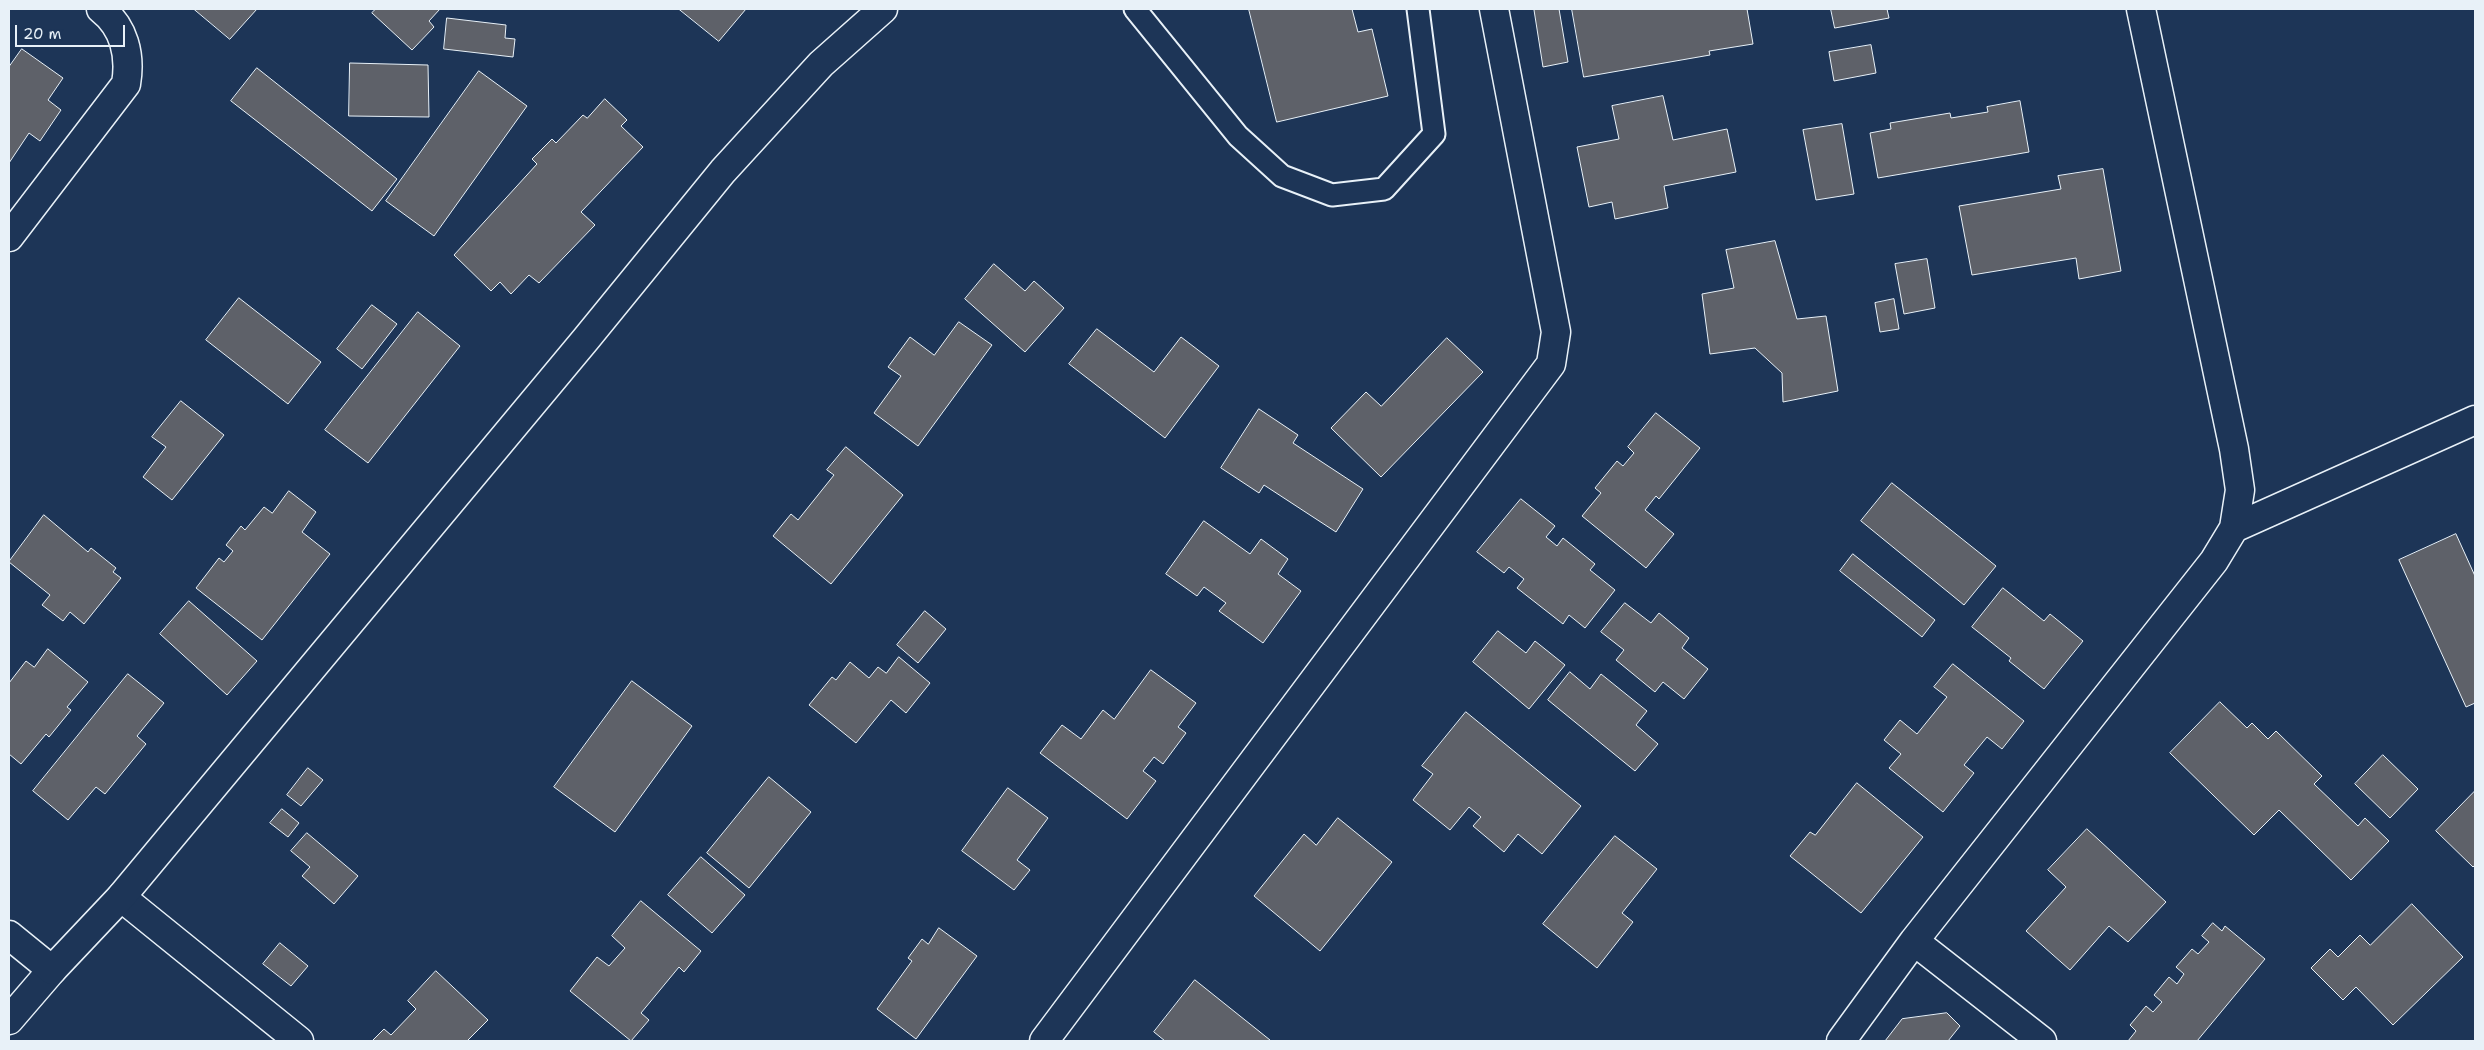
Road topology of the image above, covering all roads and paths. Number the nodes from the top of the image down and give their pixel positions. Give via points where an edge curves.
1 (101, 9) edge
2 (883, 9) edge
3 (1135, 9) edge
4 (1418, 9) edge
5 (1494, 9) edge
6 (2141, 9) edge
7 (9, 237) edge
8 (2475, 420) edge
9 (2234, 528) junction
10 (121, 897) junction
11 (9, 935) edge
12 (1914, 941) junction
13 (52, 970) junction
14 (9, 1020) edge
15 (299, 1041) edge
16 (1044, 1041) edge
17 (1841, 1041) edge
18 (2042, 1041) edge

1 - 7 street via 113,18 127,52 126,84
2 - 10 street via 821,64 723,171
3 - 4 lane via 1238,136 1282,176 1332,195 1384,188 1434,134
5 - 16 street via 1556,332 1551,364
6 - 9 street via 2234,449 2240,490
8 - 9 street
9 - 12 street via 2214,561
10 - 13 street
10 - 15 street
11 - 13 street
12 - 17 street
12 - 18 street
13 - 14 street

